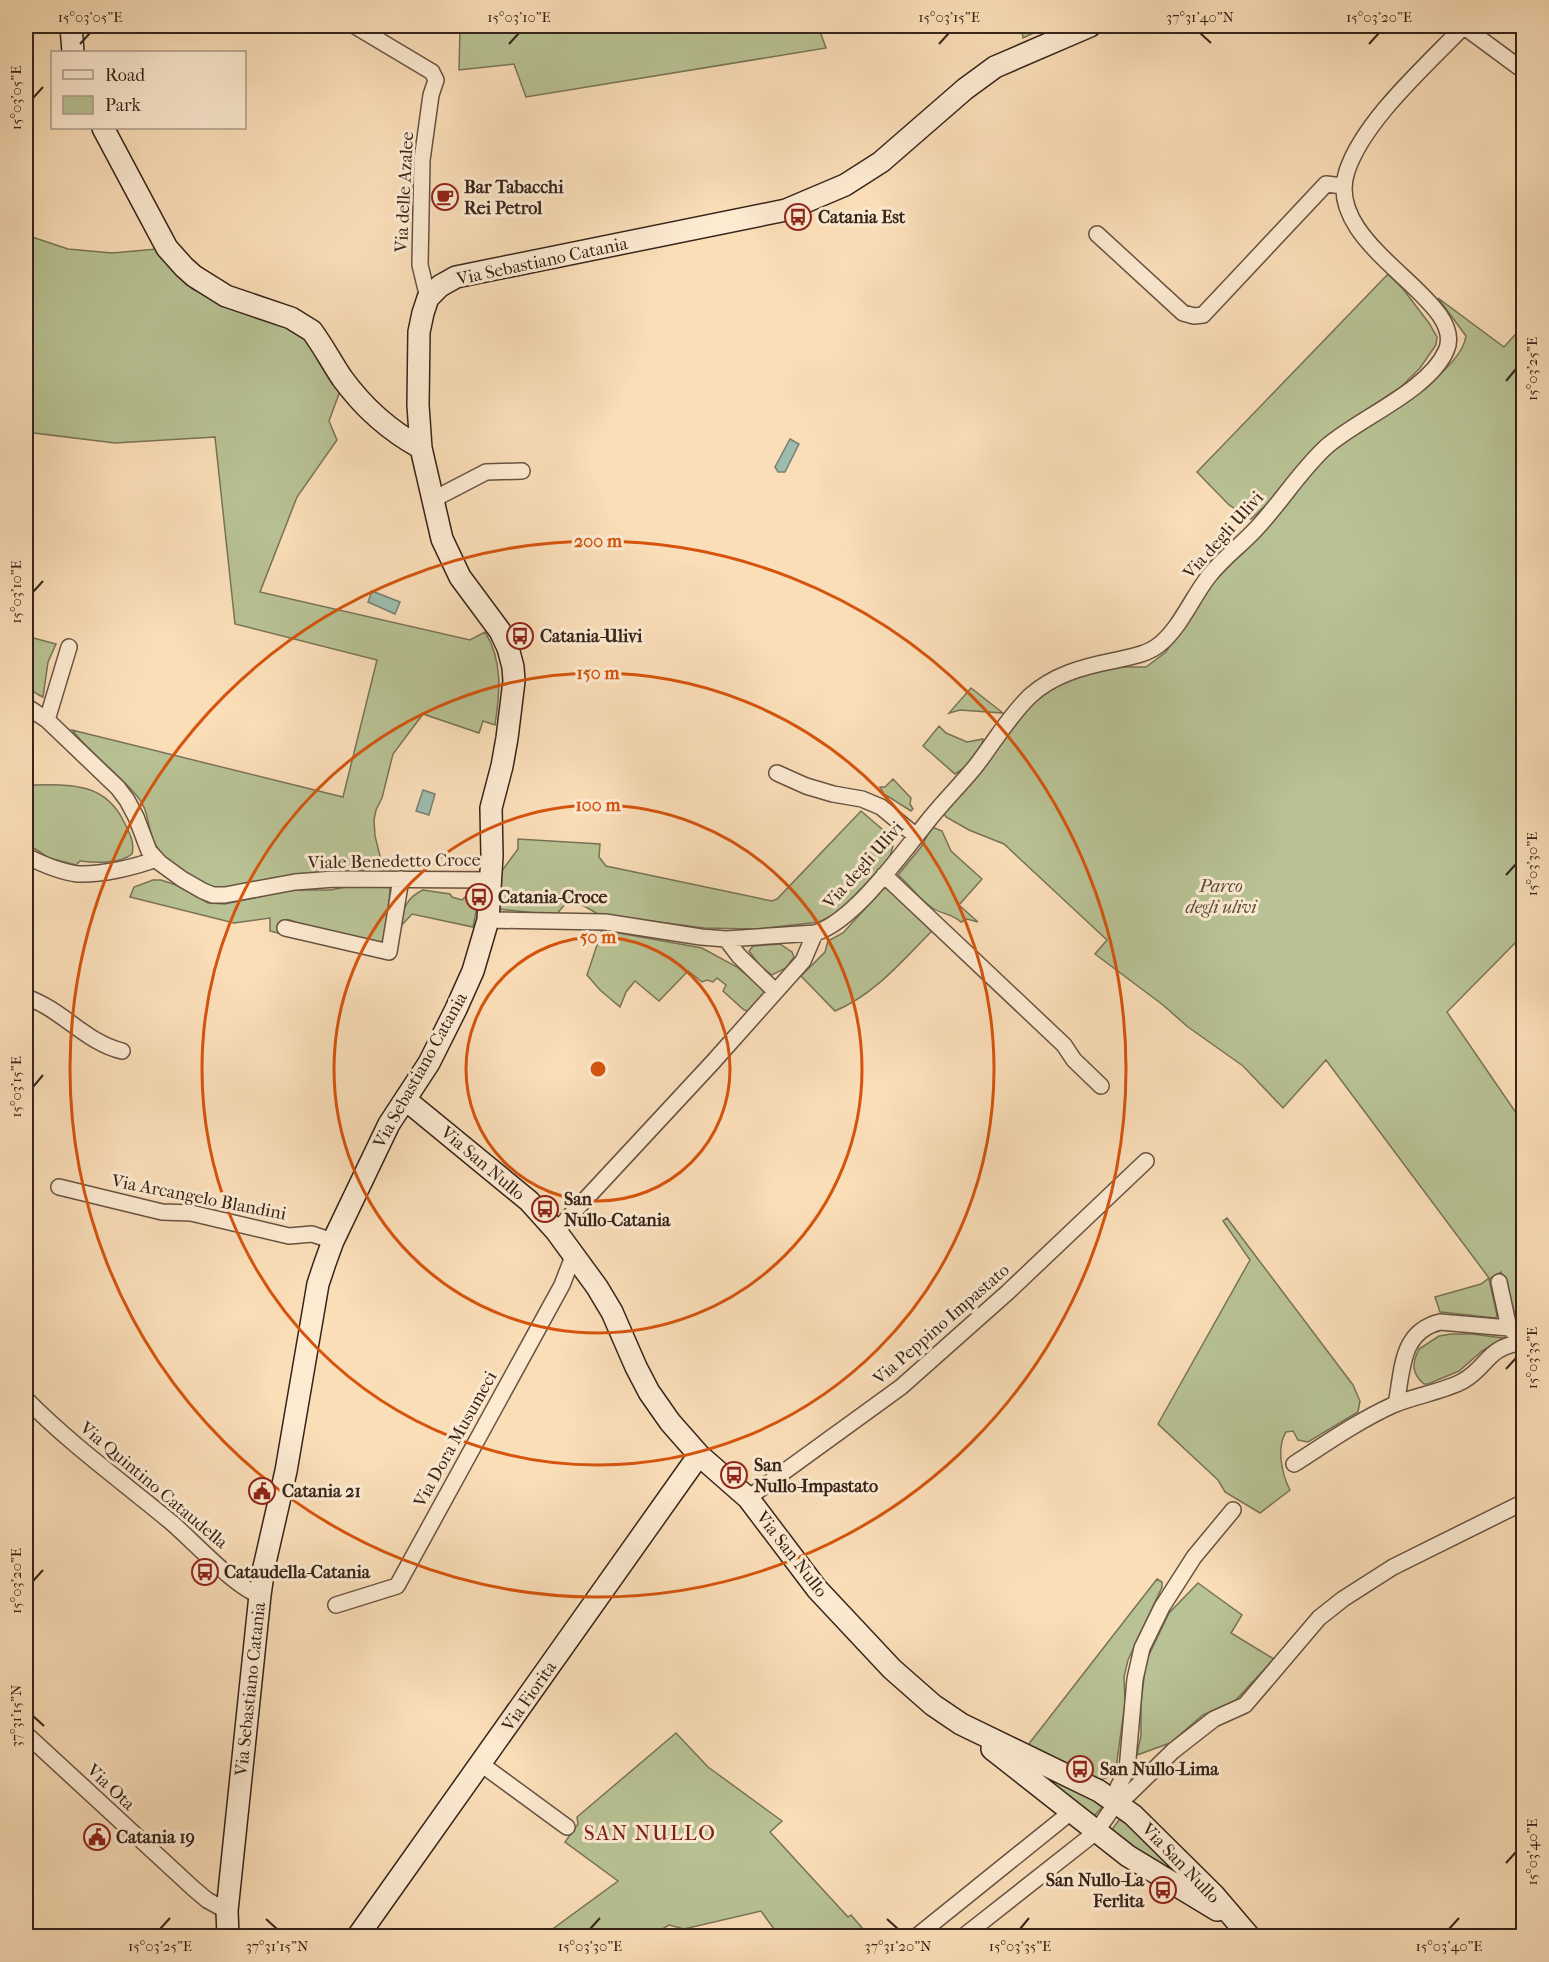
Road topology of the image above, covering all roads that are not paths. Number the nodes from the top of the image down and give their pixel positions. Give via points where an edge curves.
1 (71, 26) edge
2 (355, 26) edge
3 (1090, 26) edge
4 (1463, 26) edge
5 (73, 51) edge
6 (1524, 71) edge
7 (104, 129) edge
8 (1343, 186) junction
9 (1097, 234) dead end
10 (428, 298) junction
11 (422, 448) junction
12 (522, 471) dead end
13 (434, 499) junction
14 (69, 647) dead end
15 (26, 706) edge
16 (47, 720) junction
17 (777, 773) dead end
18 (916, 836) junction
19 (26, 856) edge
20 (156, 859) junction
21 (884, 875) junction
22 (401, 879) junction
23 (490, 880) junction
24 (488, 920) junction
25 (285, 927) dead end
26 (815, 933) junction
27 (726, 939) junction
28 (775, 991) junction
29 (26, 997) edge
30 (122, 1051) dead end
31 (1101, 1086) dead end
32 (406, 1100) junction
33 (1146, 1161) dead end
34 (59, 1187) dead end
35 (556, 1231) junction
36 (333, 1241) junction
37 (574, 1254) junction
38 (1499, 1282) dead end
39 (1509, 1328) junction
40 (1524, 1341) edge
41 (26, 1399) edge
42 (1396, 1404) junction
43 (699, 1455) junction
44 (1294, 1464) dead end
45 (748, 1498) junction
46 (1524, 1502) edge
47 (1233, 1510) dead end
48 (260, 1595) junction
49 (336, 1605) dead end
50 (961, 1724) junction
51 (26, 1734) edge
52 (482, 1764) junction
53 (1055, 1770) junction
54 (1043, 1789) junction
55 (1115, 1801) junction
56 (1071, 1812) junction
57 (567, 1827) dead end
58 (1096, 1832) junction
59 (227, 1911) junction
60 (1242, 1929) edge
61 (228, 1936) edge
62 (358, 1936) edge
63 (917, 1936) edge
64 (964, 1936) edge

1 - 5 main road
2 - 10 street, Via delle Azalee via 432,72 436,80 422,160 420,265
3 - 10 main road, Via Sebastiano Catania via 994,67 881,162 845,184 786,210 456,277
4 - 6 street
4 - 8 street via 1374,124 1350,162
7 - 11 main road via 174,257 194,276 226,296 304,324 373,413 399,436
8 - 9 street via 1326,184 1203,315 1183,313
8 - 18 street, Via degli Ulivi via 1353,222 1446,324 1446,352 1416,386 1350,428 1309,465 1256,529 1208,577 1159,646 1137,656 1059,676 1027,699
10 - 11 main road, Via Sebastiano Catania via 419,332 417,385
11 - 13 main road, Via Sebastiano Catania
12 - 13 street via 486,472
13 - 23 main road, Via Sebastiano Catania via 449,557 500,631 513,667 507,738 491,808
14 - 16 street
15 - 16 street, Viale Benedetto Croce
16 - 20 street, Viale Benedetto Croce via 118,788
17 - 18 street via 806,786 881,807
18 - 21 street, Via degli Ulivi
19 - 20 street via 78,874 142,865
20 - 22 street, Viale Benedetto Croce via 182,879 213,895 315,880
21 - 26 street, Via degli Ulivi via 838,923
21 - 31 street via 1064,1045
22 - 23 street, Viale Benedetto Croce
22 - 25 street via 389,952
23 - 24 main road, Via Sebastiano Catania
24 - 27 street via 605,922
24 - 32 main road, Via Sebastiano Catania via 473,971 456,1009
26 - 27 street
26 - 28 street via 803,961
27 - 28 street
28 - 35 street
29 - 30 street via 55,1010 106,1047
32 - 35 main road, Via San Nullo via 529,1201
32 - 36 main road, Via Sebastiano Catania via 389,1124
33 - 45 street, Via Peppino Impastato via 901,1387
34 - 36 street, Via Arcangelo Blandini via 162,1212 191,1213 289,1236 312,1234
35 - 37 main road, Via San Nullo
36 - 48 main road, Via Sebastiano Catania via 318,1284
37 - 43 main road, Via San Nullo via 612,1312 649,1392
37 - 49 street, Via Dora Musumeci via 562,1285 397,1586
38 - 39 street
39 - 40 street
39 - 42 street via 1440,1322 1424,1329 1408,1344
40 - 42 street via 1500,1348 1463,1381
41 - 48 street, Via Quintino Cataudella via 251,1593
42 - 44 street via 1365,1418
43 - 45 main road, Via San Nullo
43 - 52 main road, Via Fiorita
45 - 50 main road, Via San Nullo via 817,1589 892,1669
46 - 55 street via 1393,1567 1343,1599 1320,1618 1245,1705 1214,1719 1173,1751 1128,1795
47 - 55 street via 1194,1557 1142,1648 1135,1679 1127,1770
48 - 59 main road, Via Sebastiano Catania
50 - 53 main road, Via San Nullo
50 - 54 main road
51 - 59 street, Via Ota via 186,1883
52 - 57 street
52 - 62 main road, Via Fiorita
53 - 54 street via 1047,1776
53 - 55 main road, Via San Nullo
54 - 56 main road
55 - 58 street
55 - 60 main road, Via San Nullo via 1214,1895
56 - 58 main road
56 - 63 street
58 - 60 main road
58 - 64 street
59 - 61 main road, Via Sebastiano Catania

